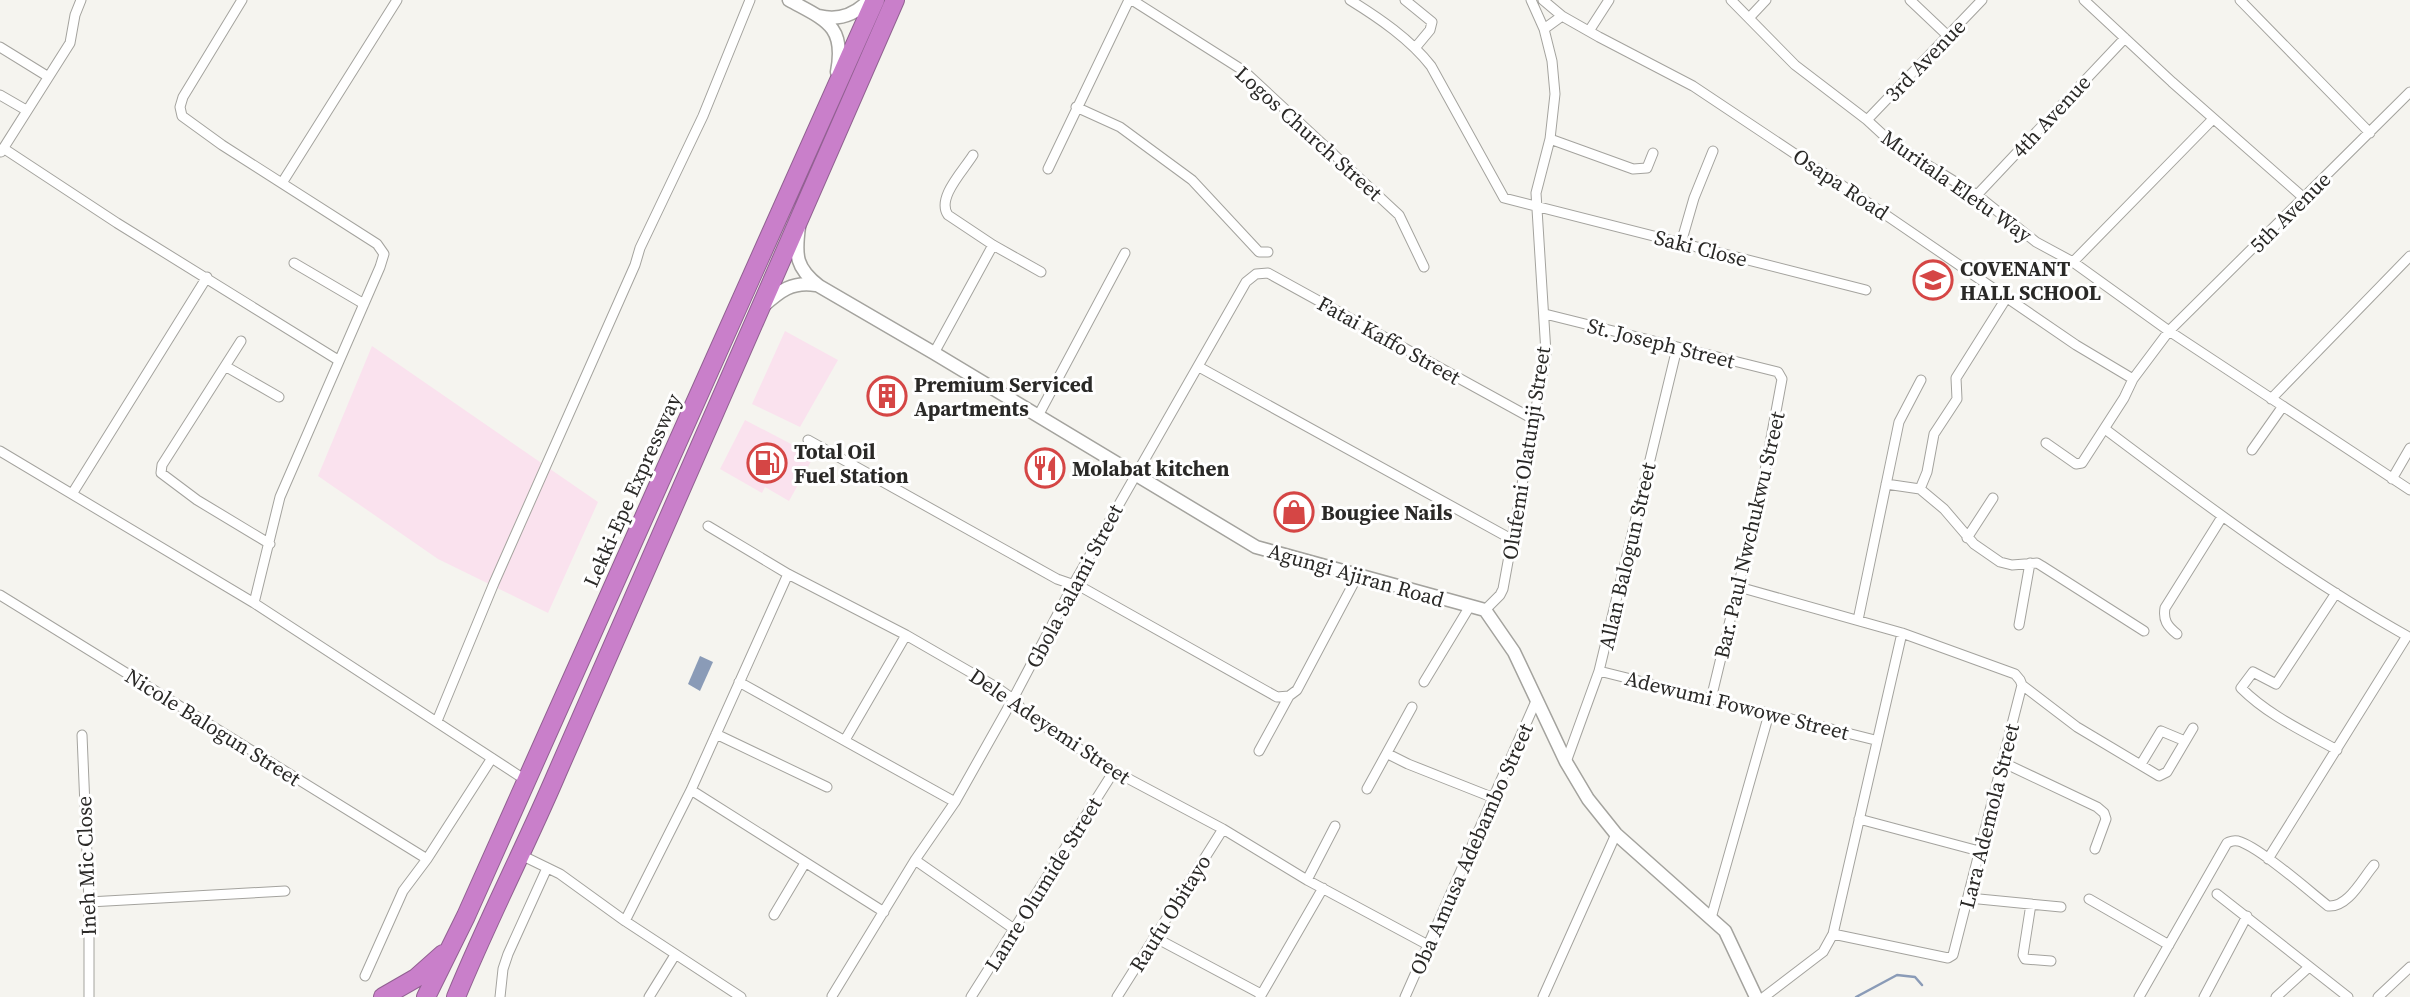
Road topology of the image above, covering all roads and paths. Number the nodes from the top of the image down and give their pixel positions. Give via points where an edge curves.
1 (81, 0) edge
2 (397, 0) edge
3 (750, 0) edge
4 (789, 0) edge
5 (869, 0) edge
6 (876, 0) edge
7 (895, 0) edge
8 (1131, 0) edge
9 (1350, 0) edge
10 (1405, 0) edge
11 (1531, 0) edge
12 (1543, 0) edge
13 (1609, 0) edge
14 (1731, 0) edge
15 (1766, 0) edge
16 (1910, 0) edge
17 (1982, 0) edge
18 (2084, 0) edge
19 (2240, 0) edge
20 (238, 1) edge
21 (816, 15) junction
22 (1562, 16) junction
23 (1749, 18) junction
24 (1544, 29) junction
25 (1589, 31) junction
26 (1948, 36) junction
27 (2125, 37) junction
28 (0, 47) edge
29 (1415, 48) junction
30 (47, 76) junction
31 (2410, 92) edge
32 (0, 94) edge
33 (831, 100) junction
34 (1076, 107) junction
35 (26, 110) junction
36 (2213, 118) junction
37 (1867, 120) junction
38 (2370, 133) junction
39 (1550, 139) junction
40 (1, 151) edge
41 (1713, 151) dead end
42 (1653, 153) dead end
43 (973, 155) dead end
44 (1048, 169) dead end
45 (282, 183) junction
46 (1977, 195) junction
47 (2305, 199) junction
48 (1536, 205) junction
49 (802, 210) junction
50 (1681, 243) junction
51 (993, 246) junction
52 (1268, 251) dead end
53 (1125, 253) dead end
54 (2410, 256) edge
55 (294, 262) dead end
56 (2073, 262) junction
57 (1424, 267) dead end
58 (1041, 272) dead end
59 (207, 277) junction
60 (1245, 282) joint
61 (819, 286) junction
62 (1866, 290) dead end
63 (2007, 297) junction
64 (364, 304) junction
65 (762, 307) junction
66 (1545, 314) junction
67 (2169, 331) junction
68 (241, 341) dead end
69 (1676, 348) junction
70 (934, 353) junction
71 (338, 360) junction
72 (225, 366) junction
73 (1199, 367) junction
74 (1778, 372) joint
75 (2133, 379) junction
76 (1921, 380) dead end
77 (279, 397) dead end
78 (2271, 399) junction
79 (2283, 406) junction
80 (1038, 416) junction
81 (1533, 419) junction
82 (2105, 429) junction
83 (808, 440) dead end
84 (2046, 443) dead end
85 (2410, 448) edge
86 (2252, 450) dead end
87 (0, 451) edge
88 (1135, 474) junction
89 (2392, 479) junction
90 (1886, 484) junction
91 (1920, 489) junction
92 (2410, 490) edge
93 (72, 494) junction
94 (1993, 498) dead end
95 (2222, 517) junction
96 (708, 526) dead end
97 (1967, 538) junction
98 (1513, 540) junction
99 (270, 544) junction
100 (2030, 564) junction
101 (788, 574) junction
102 (1358, 575) junction
103 (1073, 585) junction
104 (1739, 587) junction
105 (2336, 593) junction
106 (0, 595) edge
107 (254, 603) junction
108 (1470, 606) junction
109 (1485, 610) junction
110 (1858, 620) junction
111 (2019, 625) dead end
112 (2144, 631) dead end
113 (1902, 633) junction
114 (2177, 634) dead end
115 (906, 635) junction
116 (2408, 637) edge
117 (1599, 671) junction
118 (740, 682) junction
119 (1424, 682) dead end
120 (2022, 685) junction
121 (1289, 696) junction
122 (1013, 699) junction
123 (1711, 699) junction
124 (1536, 701) junction
125 (1412, 707) dead end
126 (1769, 714) junction
127 (437, 721) junction
128 (2193, 728) dead end
129 (82, 734) dead end
130 (716, 734) junction
131 (845, 740) junction
132 (1875, 740) junction
133 (2185, 741) junction
134 (2337, 750) junction
135 (1259, 751) dead end
136 (1388, 754) junction
137 (492, 758) junction
138 (1566, 762) junction
139 (2002, 762) junction
140 (2141, 764) junction
141 (1114, 771) junction
142 (527, 781) junction
143 (827, 787) dead end
144 (1367, 789) dead end
145 (691, 790) junction
146 (1494, 799) junction
147 (955, 802) junction
148 (1859, 819) junction
149 (1335, 826) dead end
150 (1223, 830) junction
151 (1616, 834) junction
152 (2095, 849) dead end
153 (1979, 851) junction
154 (521, 855) junction
155 (427, 859) junction
156 (2268, 859) junction
157 (491, 860) junction
158 (915, 860) junction
159 (805, 863) junction
160 (2374, 865) dead end
161 (547, 868) junction
162 (1307, 880) junction
163 (1323, 888) junction
164 (285, 891) dead end
165 (2217, 894) dead end
166 (1969, 898) junction
167 (2089, 899) dead end
168 (89, 902) junction
169 (2031, 904) junction
170 (2061, 907) dead end
171 (884, 912) junction
172 (774, 915) dead end
173 (467, 916) junction
174 (2247, 916) junction
175 (1711, 918) junction
176 (625, 921) junction
177 (1014, 929) junction
178 (1833, 934) junction
179 (1154, 937) junction
180 (1428, 945) junction
181 (2169, 945) junction
182 (675, 955) junction
183 (472, 957) junction
184 (2051, 961) dead end
185 (2309, 967) junction
186 (2410, 967) edge
187 (365, 976) dead end
188 (1260, 995) edge
189 (832, 996) edge
190 (1409, 996) edge
191 (89, 997) edge
192 (383, 997) edge
193 (426, 997) edge
194 (438, 997) edge
195 (456, 997) edge
196 (473, 997) edge
197 (500, 997) edge
198 (649, 997) edge
199 (741, 997) edge
200 (971, 997) edge
201 (1117, 997) edge
202 (1543, 997) edge
203 (1756, 997) edge
204 (1764, 997) edge
205 (2139, 997) edge
206 (2204, 997) edge
207 (2276, 997) edge
208 (2348, 997) edge
209 (2378, 997) edge

1 - 30 street via 70,43
2 - 45 street
3 - 127 street
4 - 21 street
5 - 21 street via 845,17
6 - 33 highway, Lekki-Epe Expressway
7 - 49 highway, Lekki-Epe Expressway
8 - 34 street
8 - 57 street, Logos Church Street via 1244,71 1399,215
9 - 29 street, Saki Close
10 - 29 street via 1432,22
11 - 24 street, Olufemi Olatunji Street
12 - 22 street, Osapa Road
13 - 25 street
14 - 23 street, Muritala Eletu Way
15 - 23 street
16 - 26 street
17 - 26 street, 3rd Avenue
18 - 27 street
19 - 38 street
20 - 45 street via 183,97 182,116
21 - 33 street via 834,30 840,47
22 - 24 street
22 - 25 street, Osapa Road
23 - 37 street, Muritala Eletu Way via 1796,65
24 - 39 street, Olufemi Olatunji Street via 1556,94
25 - 63 street, Osapa Road via 1693,86
26 - 37 street, 3rd Avenue
27 - 36 street
27 - 46 street, 4th Avenue
28 - 30 street
29 - 48 street, Saki Close via 1431,66 1504,198
30 - 35 street
31 - 38 street, 5th Avenue
32 - 35 street
33 - 142 highway, Lekki-Epe Expressway
34 - 44 street
34 - 52 street via 1120,127 1192,180 1259,252
35 - 40 street
36 - 47 street
36 - 56 street
37 - 46 street, Muritala Eletu Way via 1892,144
38 - 47 street, 5th Avenue
39 - 42 street via 1633,169 1647,168
39 - 48 street, Olufemi Olatunji Street
40 - 59 street
41 - 50 street
43 - 51 street via 944,209
45 - 64 street via 377,244 384,254
46 - 56 street, Muritala Eletu Way via 2036,242
47 - 67 street, 5th Avenue
48 - 50 street, Saki Close
48 - 66 street, Olufemi Olatunji Street
49 - 61 street via 797,255 805,275
49 - 65 highway, Lekki-Epe Expressway
50 - 62 street, Saki Close
51 - 58 street
51 - 70 street
53 - 80 street
54 - 78 street
55 - 64 street
56 - 67 street, Muritala Eletu Way
59 - 71 street
59 - 93 street
60 - 73 street, Gbola Salami Street
60 - 81 street, Fatai Kaffo Street via 1256,274 1268,274
61 - 65 street via 803,283 781,290
61 - 70 street, Agungi Ajiran Road
63 - 75 street, Osapa Road
63 - 91 street via 1956,378 1955,402 1934,434
64 - 71 street
65 - 154 highway, Lekki-Epe Expressway
66 - 69 street, St. Joseph Street
66 - 81 street, Olufemi Olatunji Street via 1546,353
67 - 75 street, 5th Avenue
67 - 78 street, Muritala Eletu Way
68 - 72 street
69 - 74 street, St. Joseph Street
69 - 117 street, Allan Balogun Street
70 - 80 street, Agungi Ajiran Road
71 - 99 street via 280,497
72 - 77 street
72 - 99 street via 162,465 161,474
73 - 88 street, Gbola Salami Street
73 - 98 street
74 - 104 street, Bar. Paul Nwchukwu Street via 1782,387
75 - 82 street, 5th Avenue
76 - 90 street via 1899,422
78 - 79 street, Muritala Eletu Way
79 - 86 street
79 - 89 street, Muritala Eletu Way
80 - 88 street, Agungi Ajiran Road
81 - 98 street, Olufemi Olatunji Street
82 - 84 street, 5th Avenue via 2082,463 2076,464
82 - 95 street
83 - 103 street
85 - 89 street
87 - 93 street
88 - 102 street, Agungi Ajiran Road via 1256,547
88 - 103 street, Gbola Salami Street
89 - 92 street, Muritala Eletu Way
90 - 91 street
90 - 110 street
91 - 97 street
93 - 107 street
94 - 97 street
95 - 105 street
95 - 114 street via 2165,607 2165,622
96 - 101 street, Dele Adeyemi Street
97 - 100 street via 2000,562
98 - 109 street, Olufemi Olatunji Street via 1500,595
99 - 107 street
100 - 111 street
100 - 112 street via 2042,566
101 - 115 street, Dele Adeyemi Street
101 - 118 street
102 - 108 street, Agungi Ajiran Road
102 - 121 street via 1297,690
103 - 121 street via 1278,697
103 - 122 street, Gbola Salami Street
104 - 110 street
104 - 123 street, Bar. Paul Nwchukwu Street
105 - 116 street
105 - 134 street via 2276,684 2253,672 2241,688 2274,714
106 - 155 street, Nicole Balogun Street
107 - 127 street
108 - 109 street, Agungi Ajiran Road
108 - 119 street
109 - 124 street via 1514,652
110 - 113 street
113 - 120 street via 2015,674
113 - 132 street
115 - 122 street, Dele Adeyemi Street
115 - 131 street
116 - 134 street
117 - 123 street, Adewumi Fowowe Street
117 - 138 street, Allan Balogun Street
118 - 130 street
118 - 131 street
120 - 139 street, Lara Ademola Street
120 - 140 street via 2077,727
121 - 135 street
122 - 141 street, Dele Adeyemi Street via 1027,715
122 - 147 street, Gbola Salami Street
123 - 126 street, Adewumi Fowowe Street
124 - 138 street
124 - 146 street, Oba Amusa Adebambo Street
125 - 136 street
126 - 132 street, Adewumi Fowowe Street
126 - 175 street
127 - 137 street
128 - 133 street
129 - 168 street, Ineh Mic Close
130 - 143 street
130 - 145 street
131 - 147 street
132 - 148 street
133 - 140 street via 2161,731
133 - 140 street via 2163,775
134 - 156 street
136 - 144 street
136 - 146 street
137 - 142 street
137 - 155 street
138 - 151 street
139 - 152 street via 2098,807 2106,819
139 - 153 street, Lara Ademola Street
141 - 150 street, Dele Adeyemi Street
141 - 177 street, Lanre Olumide Street
142 - 157 highway, Lekki-Epe Expressway
145 - 159 street
145 - 176 street
146 - 180 street, Oba Amusa Adebambo Street
147 - 158 street, Gbola Salami Street
148 - 153 street
148 - 178 street
149 - 162 street
150 - 162 street, Dele Adeyemi Street
150 - 179 street, Raufu Obitayo
151 - 175 street
151 - 202 street
153 - 166 street, Lara Ademola Street
154 - 161 street
154 - 183 highway, Lekki-Epe Expressway
155 - 187 street via 403,891
156 - 160 street via 2328,906 2343,903
156 - 181 street via 2240,841 2227,843
157 - 173 highway, Lekki-Epe Expressway
157 - 194 highway via 489,879
158 - 171 street, Gbola Salami Street
158 - 177 street
159 - 171 street
159 - 172 street
161 - 176 street
161 - 197 street via 505,962
162 - 163 street, Dele Adeyemi Street
163 - 180 street, Dele Adeyemi Street
163 - 188 street
164 - 168 street
165 - 174 street
166 - 169 street
166 - 178 street, Lara Ademola Street via 1951,957
167 - 181 street
168 - 191 street, Ineh Mic Close
169 - 170 street
169 - 184 street via 2023,955
171 - 189 street, Gbola Salami Street
173 - 192 highway via 447,950 416,978
173 - 193 highway, Lekki-Epe Expressway
174 - 185 street
174 - 206 street
175 - 203 street via 1725,931
176 - 182 street
177 - 200 street, Lanre Olumide Street
178 - 204 street via 1823,952
179 - 188 street
179 - 201 street, Raufu Obitayo
180 - 190 street, Oba Amusa Adebambo Street
181 - 205 street
182 - 198 street
182 - 199 street
183 - 195 highway, Lekki-Epe Expressway
183 - 196 highway
185 - 207 street
185 - 208 street
186 - 209 street

